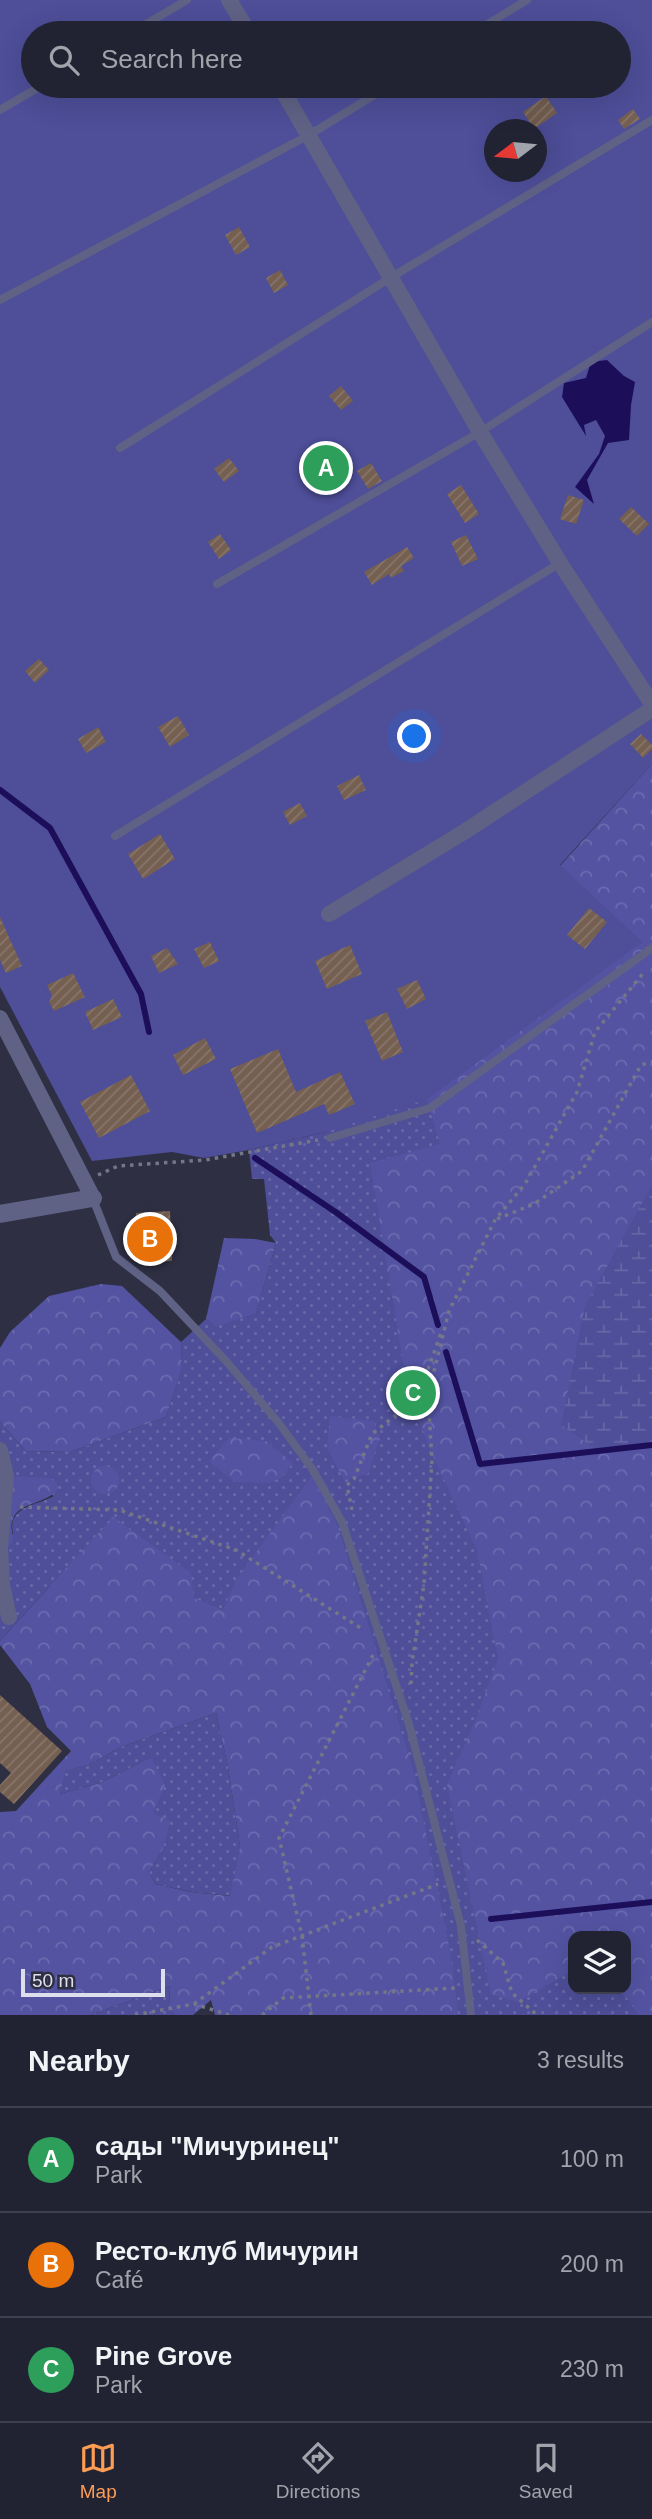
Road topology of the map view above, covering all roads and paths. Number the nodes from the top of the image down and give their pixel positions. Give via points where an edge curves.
1 (187, 0) edge
2 (229, 0) edge
3 (527, 0) edge
4 (151, 21) edge
5 (242, 21) edge
6 (493, 21) edge
7 (21, 98) edge
8 (287, 98) edge
9 (369, 98) edge
10 (0, 110) edge
11 (652, 120) edge
12 (309, 135) junction
13 (390, 278) junction
14 (0, 300) edge
15 (652, 322) edge
16 (480, 432) junction
17 (120, 448) dead end
18 (561, 563) junction
19 (217, 584) dead end
20 (652, 704) edge
21 (652, 709) edge
22 (115, 836) dead end
23 (329, 914) dead end
24 (652, 948) edge
25 (649, 966) dead end
26 (0, 1018) edge
27 (652, 1062) edge
28 (330, 1138) joint
29 (95, 1176) dead end
30 (93, 1198) junction
31 (0, 1214) edge
32 (495, 1220) junction
33 (449, 1311) junction
34 (0, 1450) edge
35 (5, 1506) junction
36 (349, 1543) junction
37 (9, 1617) dead end
38 (381, 1640) junction
39 (411, 1687) dead end
40 (449, 1880) junction
41 (461, 1926) junction
42 (302, 1936) junction
43 (468, 1987) junction
44 (310, 1996) junction
45 (194, 2004) junction
46 (135, 2015) edge
47 (229, 2015) edge
48 (262, 2015) edge
49 (311, 2015) edge
50 (471, 2015) edge
51 (537, 2015) edge

1 - 4 lane
2 - 5 street
3 - 6 lane
7 - 10 lane
8 - 12 street
9 - 12 lane
11 - 13 lane
12 - 13 street
12 - 14 lane
13 - 16 street
13 - 17 lane
15 - 16 lane
16 - 18 street
16 - 19 lane
18 - 20 street
18 - 22 lane
21 - 23 street
24 - 28 lane via 430,1108
25 - 32 path via 595,1032 577,1092 525,1184
26 - 30 street
27 - 32 path via 641,1065 582,1171 534,1203
28 - 29 path via 205,1160 118,1166
30 - 31 street
30 - 36 lane via 116,1257 160,1291 278,1422 313,1470
32 - 33 path
33 - 36 path via 426,1375 401,1412 372,1434 354,1479 347,1485 355,1527
33 - 39 path via 428,1395 432,1460
34 - 35 street via 6,1476
35 - 37 street via 1,1561
35 - 38 path via 119,1510 236,1550
36 - 38 lane
38 - 40 lane via 409,1724
38 - 42 path via 279,1839
40 - 41 lane
40 - 42 path
41 - 43 lane
41 - 51 path via 503,1963 512,1993
42 - 44 path
42 - 45 path via 272,1947
43 - 44 path
43 - 50 lane
44 - 48 path via 283,1998
44 - 49 path
45 - 46 path
45 - 47 path

